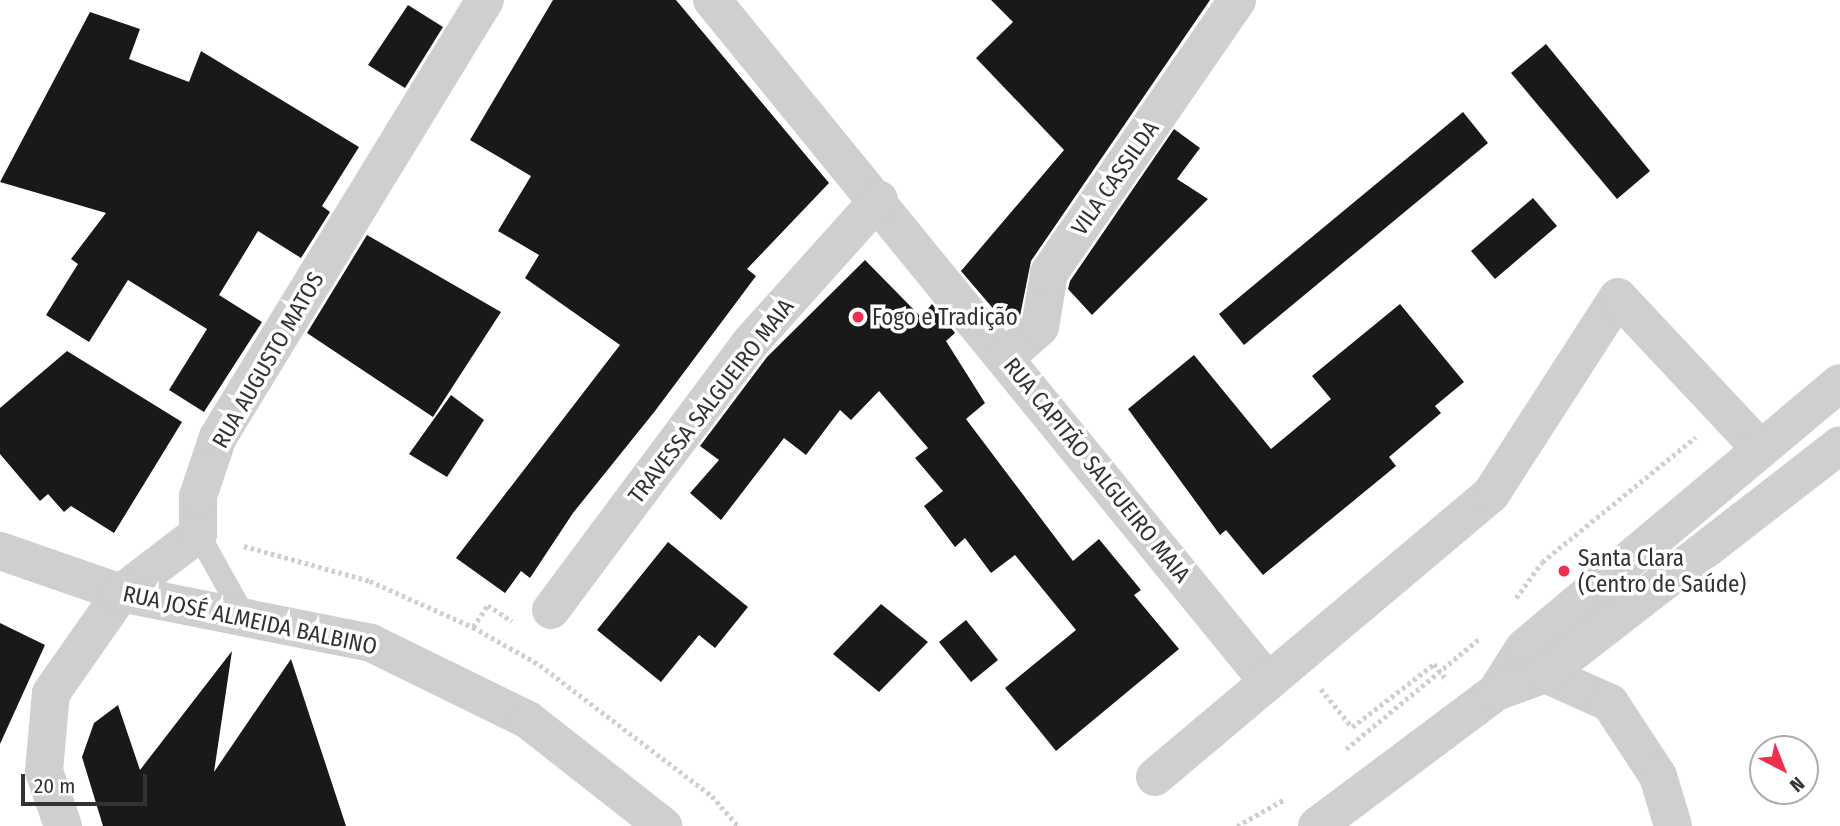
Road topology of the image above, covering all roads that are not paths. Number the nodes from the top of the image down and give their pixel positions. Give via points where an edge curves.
1 (485, 0) edge
2 (712, 0) edge
3 (1237, 0) edge
4 (879, 199) junction
5 (1006, 357) junction
6 (1840, 383) edge
7 (1840, 445) edge
8 (1760, 448) junction
9 (1811, 471) junction
10 (198, 534) junction
11 (0, 551) edge
12 (121, 593) junction
13 (245, 618) junction
14 (535, 618) road end
15 (1545, 674) junction
16 (1268, 682) junction
17 (1496, 692) junction
18 (1155, 777) dead end
19 (63, 826) edge
20 (663, 826) edge
21 (1317, 826) edge
22 (1673, 826) edge

1 - 10 street, RUA AUGUSTO MATOS via 218,437 198,496
2 - 4 street, RUA CAPITÃO SALGUEIRO MAIA
3 - 5 street, VILA CASSILDA via 1049,273 1040,327
4 - 5 street, RUA CAPITÃO SALGUEIRO MAIA
4 - 14 street, TRAVESSA SALGUEIRO MAIA via 750,344
5 - 16 street, RUA CAPITÃO SALGUEIRO MAIA
6 - 8 street
7 - 9 street
8 - 9 street
8 - 16 street via 1618,297 1492,494
8 - 17 street via 1524,648
9 - 15 street
10 - 12 street
10 - 13 lane
11 - 12 street, RUA JOSÉ ALMEIDA BALBINO
12 - 13 street, RUA JOSÉ ALMEIDA BALBINO
12 - 19 street via 51,693 44,771
13 - 20 street, RUA JOSÉ ALMEIDA BALBINO via 371,643 528,720
15 - 17 street
15 - 22 street via 1610,703 1658,776
16 - 18 street
17 - 21 street

